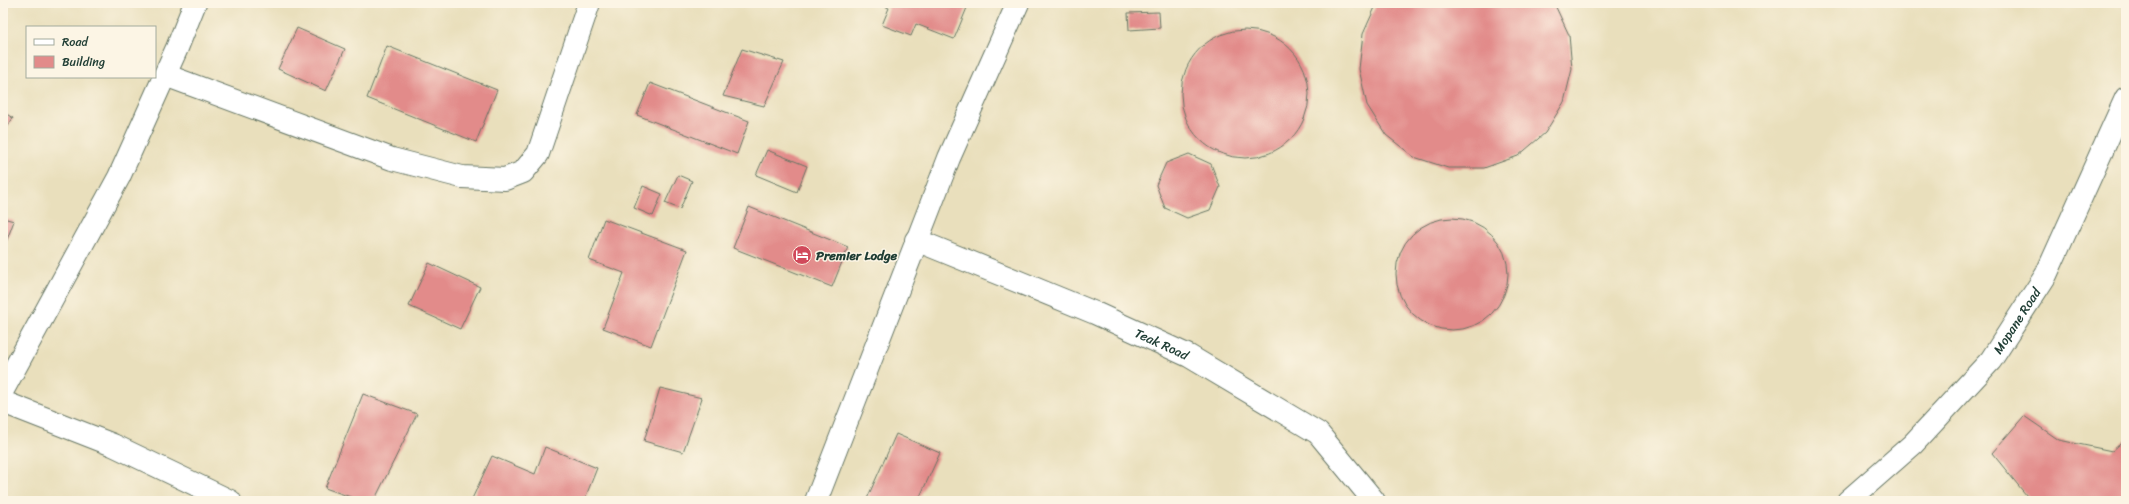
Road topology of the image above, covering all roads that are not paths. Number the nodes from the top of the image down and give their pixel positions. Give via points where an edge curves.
1 (194, 3) edge
2 (589, 3) edge
3 (1018, 3) edge
4 (165, 75) junction
5 (2126, 98) edge
6 (916, 240) junction
7 (3, 390) edge
8 (3, 402) edge
9 (230, 501) edge
10 (816, 501) edge
11 (1374, 501) edge
12 (1848, 501) edge

1 - 4 street
2 - 4 street via 538,154 523,172 505,179 462,177 392,159
3 - 6 street via 949,158
4 - 7 street via 119,177
5 - 12 street, Mopane Road via 2046,275 1991,360 1913,444
6 - 10 street
6 - 11 street, Teak Road via 1095,313 1189,356 1318,433
8 - 9 street via 113,445

